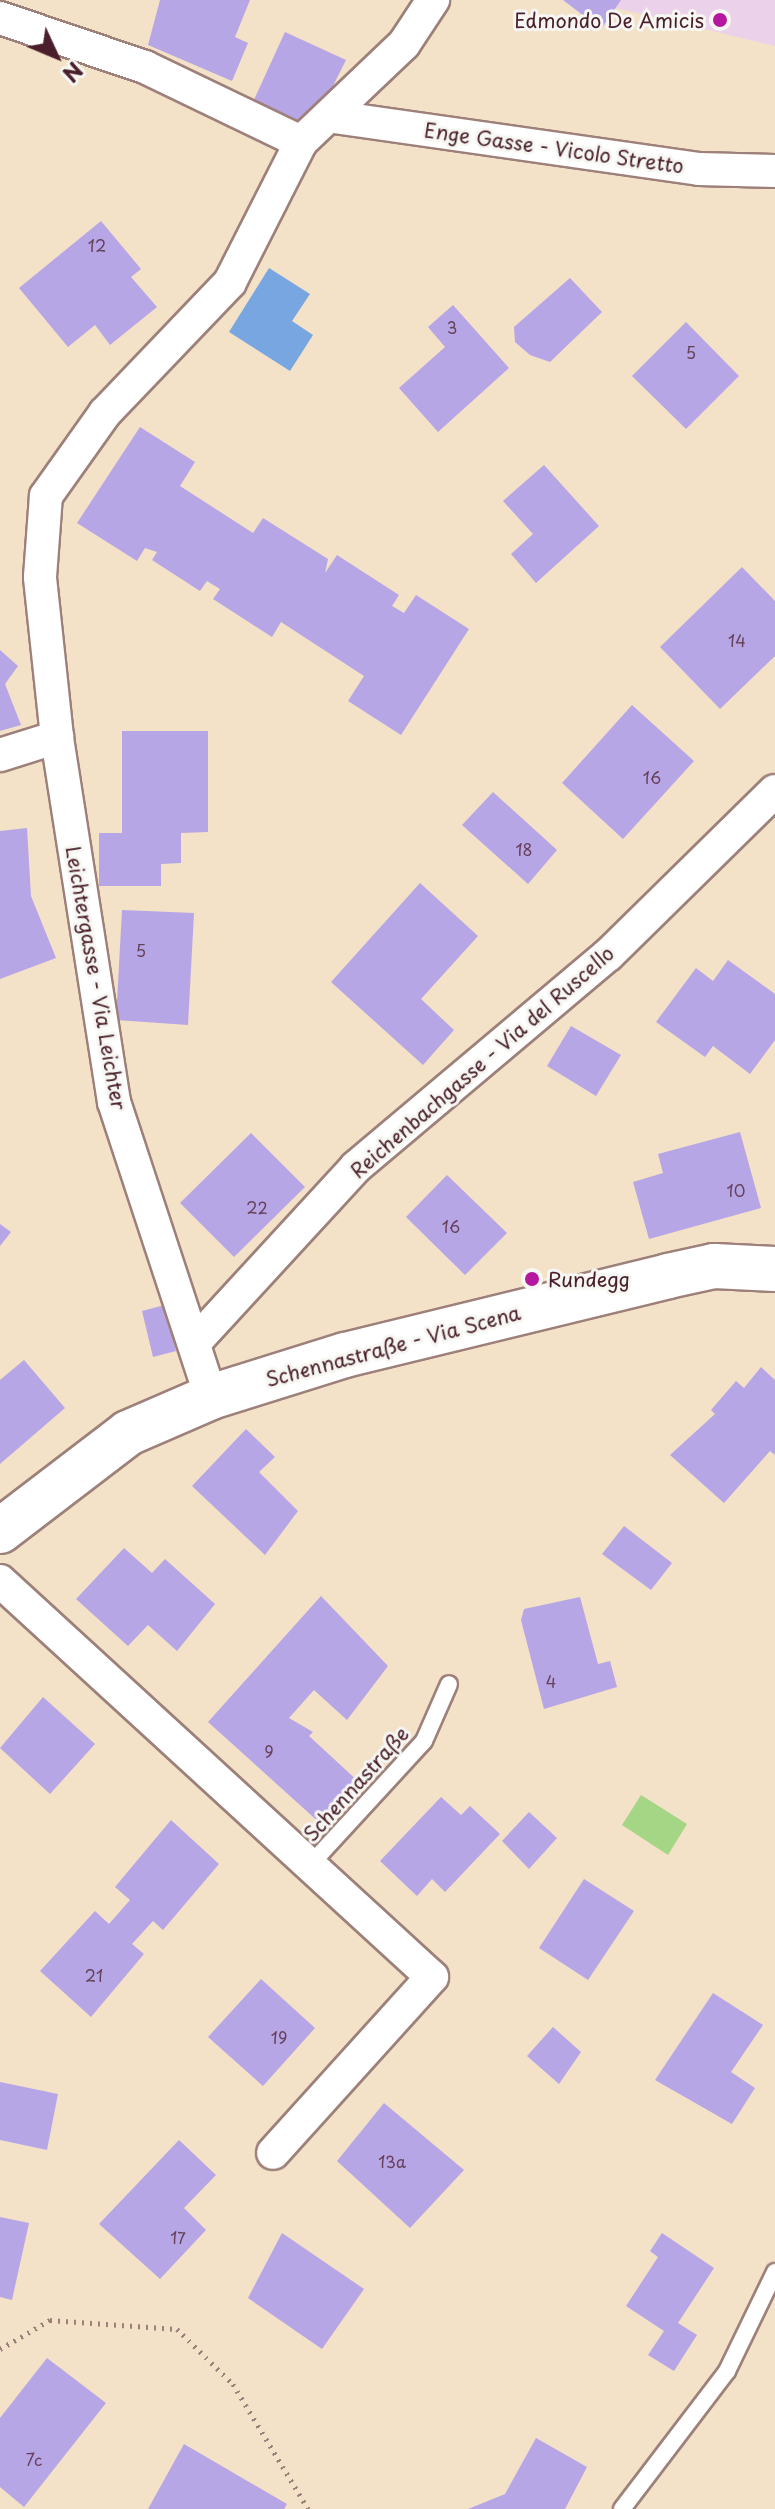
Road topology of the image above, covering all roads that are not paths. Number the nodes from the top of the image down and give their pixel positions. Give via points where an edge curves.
1 (433, 0) edge
2 (0, 18) edge
3 (334, 117) junction
4 (301, 142) junction
5 (775, 171) edge
6 (57, 737) junction
7 (0, 755) edge
8 (775, 791) edge
9 (775, 1269) edge
10 (197, 1340) junction
11 (211, 1397) junction
12 (0, 1531) edge
13 (0, 1581) edge
14 (449, 1684) dead end
15 (310, 1865) junction
16 (273, 2153) dead end
17 (775, 2272) edge
18 (622, 2509) edge

1 - 3 street, Leichtergasse - Via Leichter via 404,44
2 - 4 street via 145,67
3 - 4 street, Leichtergasse - Via Leichter
3 - 5 street, Enge Gasse - Vicolo Stretto via 699,169
4 - 6 street, Leichtergasse - Via Leichter via 230,282 105,413 46,496 40,577
6 - 7 street
6 - 10 street, Leichtergasse - Via Leichter via 114,1102
8 - 10 street, Reichenbachgasse - Via del Ruscello via 608,955 356,1167
9 - 11 street, Schennastraße - Via Scena via 714,1266 668,1276 345,1355
10 - 11 street, Leichtergasse - Via Leichter
11 - 12 street, Schennastraße - Via Scena via 128,1433
13 - 15 street
14 - 15 lane, Schennastraße via 424,1741
15 - 16 street via 432,1977
17 - 18 lane via 727,2371

